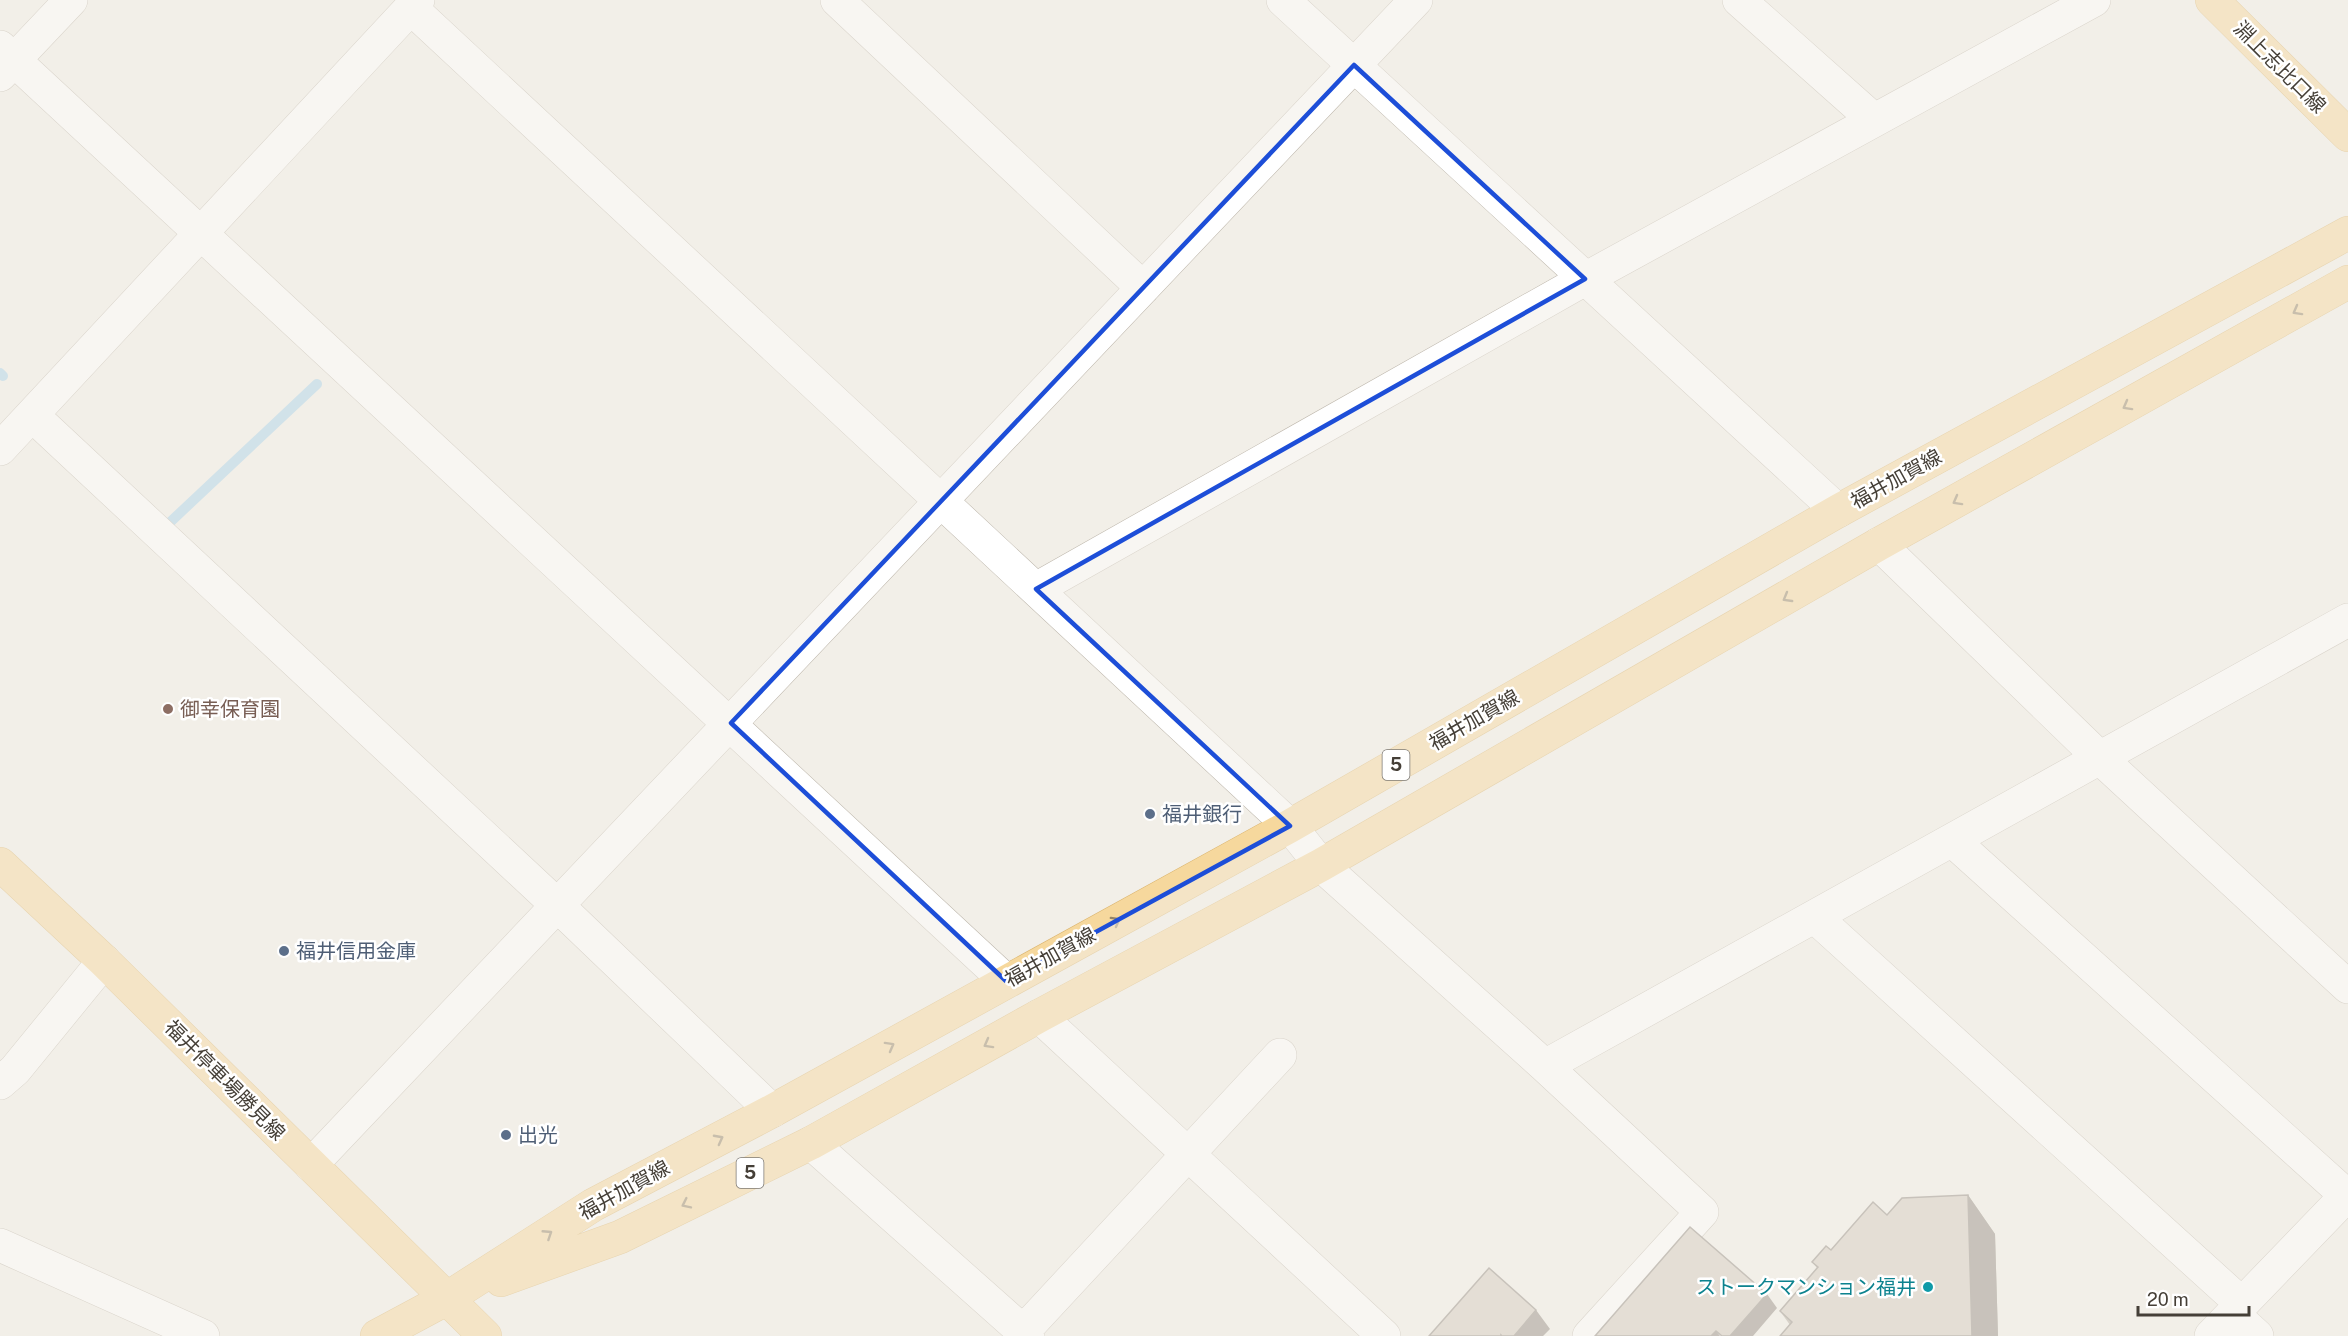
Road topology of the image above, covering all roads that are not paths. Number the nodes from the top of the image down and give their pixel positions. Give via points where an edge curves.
1 (71, 0) edge
2 (837, 0) edge
3 (1283, 0) edge
4 (1416, 0) edge
5 (1739, 0) edge
6 (2094, 0) edge
7 (2212, 0) edge
8 (415, 4) edge
9 (5, 61) edge
10 (1354, 65) junction
11 (1874, 120) junction
12 (2348, 135) edge
13 (201, 233) junction
14 (2348, 233) edge
15 (1585, 279) junction
16 (2348, 282) edge
17 (1143, 288) junction
18 (32, 415) junction
19 (0, 449) edge
20 (941, 501) junction
21 (1838, 512) junction
22 (1879, 544) junction
23 (1036, 589) junction
24 (2348, 620) edge
25 (731, 723) junction
26 (2101, 759) junction
27 (1290, 826) junction
28 (1952, 840) junction
29 (0, 864) edge
30 (1321, 865) junction
31 (557, 905) junction
32 (1815, 916) junction
33 (104, 961) junction
34 (1006, 981) junction
35 (2348, 987) edge
36 (1039, 1016) junction
37 (1280, 1054) dead end
38 (1545, 1066) junction
39 (0, 1083) edge
40 (772, 1111) junction
41 (811, 1143) junction
42 (1186, 1154) junction
43 (311, 1166) junction
44 (2347, 1195) edge
45 (0, 1245) edge
46 (446, 1299) junction
47 (2229, 1318) edge
48 (1023, 1334) edge
49 (203, 1336) edge
50 (376, 1336) edge
51 (484, 1336) edge
52 (1384, 1336) edge
53 (1589, 1336) edge
54 (2257, 1336) edge

1 - 9 street
2 - 17 street
3 - 10 street
4 - 10 street
5 - 11 street
6 - 11 street
7 - 12 main road, 淵上志比口線
8 - 13 street
8 - 20 street
9 - 13 street
10 - 15 street
10 - 17 street
11 - 15 street
13 - 18 street
13 - 25 street
14 - 21 main road, 福井加賀線 / 5
15 - 21 street
15 - 23 street
16 -> 22 main road, 福井加賀線 / 5
17 - 20 street
18 - 19 street
18 - 31 street
20 - 23 street
20 - 25 street
21 - 27 main road, 福井加賀線 / 5
22 - 26 street
22 -> 30 main road, 福井加賀線 / 5
23 - 27 street
24 - 26 street
25 - 31 street
25 - 34 street
26 - 28 street
26 - 35 street
27 - 30 street
34 -> 27 main road, 福井加賀線 / 5
28 - 32 street
28 - 44 street
29 - 33 main road, 福井停車場勝見線
30 - 36 main road, 福井加賀線 / 5
30 - 38 street
31 - 40 street
31 - 43 street
32 - 38 street
32 - 47 street
33 - 39 street
33 - 43 main road, 福井停車場勝見線
40 -> 34 main road, 福井加賀線 / 5
36 -> 41 main road, 福井加賀線 / 5
36 - 42 street
37 - 42 street
38 - 53 street via 1702,1212
46 -> 40 main road, 福井加賀線 / 5 via 594,1205
41 -> 46 main road, 福井加賀線 / 5 via 620,1237
41 - 48 street
42 - 48 street
42 - 52 street
43 - 46 main road, 福井停車場勝見線
44 - 47 street
45 - 49 street
46 - 50 main road, 福井加賀線 / 5
46 - 51 main road, 福井停車場勝見線
47 - 54 street

